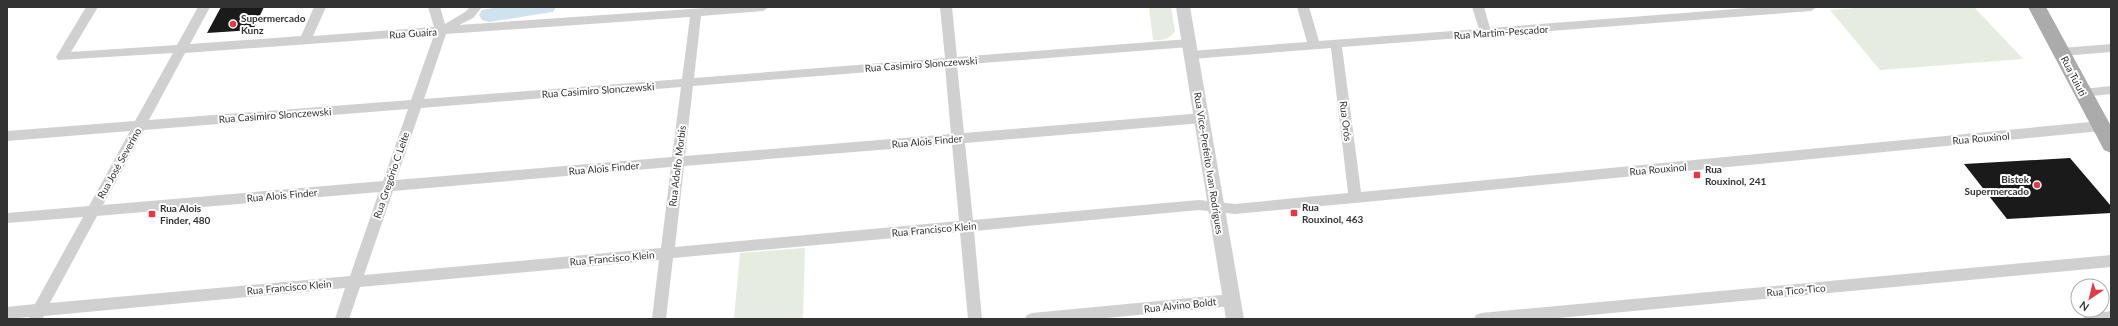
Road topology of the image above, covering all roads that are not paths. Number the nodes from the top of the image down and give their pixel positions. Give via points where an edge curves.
1 (92, 7) edge
2 (204, 7) edge
3 (320, 7) edge
4 (434, 7) edge
5 (476, 7) edge
6 (763, 7) edge
7 (946, 7) edge
8 (1182, 7) edge
9 (1303, 7) edge
10 (1478, 7) edge
11 (1811, 7) edge
12 (2037, 7) edge
13 (1736, 10) edge
14 (696, 13) junction
15 (441, 31) junction
16 (1486, 33) junction
17 (305, 40) junction
18 (1336, 44) junction
19 (1314, 46) junction
20 (2111, 48) edge
21 (182, 49) junction
22 (1190, 49) junction
23 (2062, 52) junction
24 (951, 62) junction
25 (688, 83) junction
26 (2111, 90) edge
27 (2083, 93) junction
28 (416, 104) junction
29 (1202, 118) junction
30 (140, 125) junction
31 (2101, 126) junction
32 (7, 136) edge
33 (958, 139) junction
34 (2111, 145) edge
35 (678, 162) junction
36 (388, 186) junction
37 (1355, 198) junction
38 (1216, 206) junction
39 (94, 211) junction
40 (7, 218) edge
41 (966, 226) junction
42 (667, 253) junction
43 (2111, 261) edge
44 (355, 281) junction
45 (1232, 300) junction
46 (7, 313) edge
47 (37, 315) edge
48 (2111, 317) edge
49 (342, 319) edge
50 (659, 319) edge
51 (975, 319) edge
52 (1032, 319) edge
53 (1235, 319) edge
54 (1487, 319) edge
55 (2090, 319) edge

1 - 21 street, Rua Guaíra via 62,57
2 - 21 street, Rua José Severino
3 - 17 street
4 - 15 street
5 - 15 street via 469,15
6 - 14 street, Rua Guaíra
7 - 24 street
8 - 22 street, Rua Vice-Prefeito Ivan Rodrigues
9 - 19 street
10 - 16 street
11 - 13 street, Rua Martim-Pescador
12 - 23 main road, Rua Tuiuti
13 - 16 street, Rua Martim-Pescador
14 - 15 street, Rua Guaíra
14 - 25 street, Rua Adolfo Morbis
15 - 17 street, Rua Guaíra
15 - 28 street, Rua Gregório C Leite
16 - 18 street, Rua Martim-Pescador
17 - 21 street, Rua Guaíra
18 - 19 street, Rua Martim-Pescador
18 - 37 street, Rua Orós
19 - 22 street, Rua Martim-Pescador
20 - 23 street
21 - 30 street, Rua José Severino
22 - 24 street, Rua Casimiro Slonczewski
22 - 29 street, Rua Vice-Prefeito Ivan Rodrigues
23 - 27 main road, Rua Tuiuti
24 - 25 street, Rua Casimiro Slonczewski
24 - 33 street
25 - 28 street, Rua Casimiro Slonczewski
25 - 35 street, Rua Adolfo Morbis
26 - 27 street
27 - 31 main road, Rua Tuiuti
28 - 30 street, Rua Casimiro Slonczewski
28 - 36 street, Rua Gregório C Leite
29 - 33 street, Rua Alois Finder
29 - 38 street, Rua Vice-Prefeito Ivan Rodrigues
30 - 32 street, Rua Casimiro Slonczewski
30 - 39 street, Rua José Severino
31 - 34 main road, Rua Tuiuti
31 - 37 street, Rua Rouxinol
33 - 35 street, Rua Alois Finder
33 - 41 street
35 - 36 street, Rua Alois Finder
35 - 42 street, Rua Adolfo Morbis
36 - 39 street, Rua Alois Finder
36 - 44 street, Rua Gregório C Leite
37 - 38 street, Rua Rouxinol via 1235,210
38 - 41 street, Rua Francisco Klein via 1199,205
38 - 45 street, Rua Vice-Prefeito Ivan Rodrigues
39 - 40 street, Rua Alois Finder
39 - 47 street, Rua José Severino
41 - 42 street, Rua Francisco Klein
41 - 51 street
42 - 44 street, Rua Francisco Klein
42 - 50 street, Rua Adolfo Morbis
43 - 54 street, Rua Tico-Tico
44 - 47 street, Rua Francisco Klein
44 - 49 street, Rua Gregório C Leite
45 - 52 street, Rua Alvino Boldt
45 - 53 street, Rua Vice-Prefeito Ivan Rodrigues
46 - 47 street, Rua Francisco Klein
48 - 55 street

